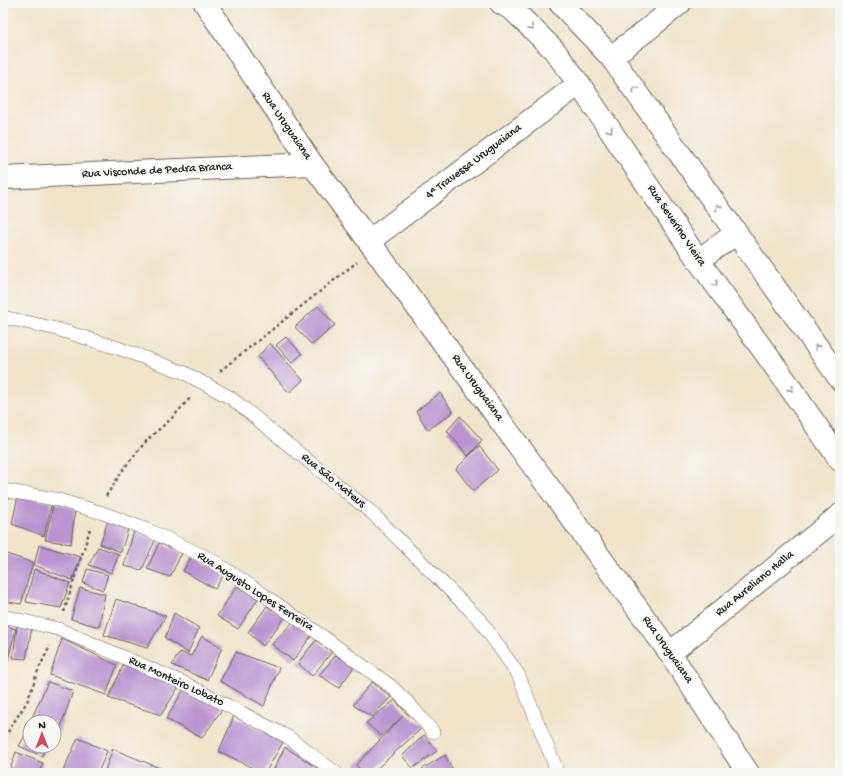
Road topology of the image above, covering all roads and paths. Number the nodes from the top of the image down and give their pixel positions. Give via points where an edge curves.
1 (205, 3) edge
2 (501, 3) edge
3 (560, 3) edge
4 (680, 3) edge
5 (611, 57) junction
6 (579, 84) junction
7 (312, 164) junction
8 (3, 178) edge
9 (737, 233) junction
10 (372, 244) junction
11 (698, 260) junction
12 (3, 317) edge
13 (840, 379) edge
14 (205, 384) junction
15 (840, 460) edge
16 (3, 490) edge
17 (96, 511) junction
18 (840, 515) edge
19 (3, 616) edge
20 (670, 653) junction
21 (433, 732) dead end
22 (336, 773) edge
23 (557, 773) edge
24 (748, 773) edge

1 - 7 street, Rua Uruguaiana
2 -> 6 street, Rua Severino Vieira via 513,10 554,50
3 - 5 street
4 - 5 street
9 -> 5 street
6 - 10 street, 4ª Travessa Uruguaiana
6 -> 11 street, Rua Severino Vieira
7 - 8 street, Rua Visconde de Pedra Branca
7 - 10 street, Rua Uruguaiana
9 - 11 street
13 -> 9 street
10 - 14 path
10 - 20 street, Rua Uruguaiana
11 -> 15 street, Rua Severino Vieira
12 - 14 lane, Rua São Mateus via 57,329 118,348 183,372
14 - 17 path via 147,440 125,467
14 - 23 lane, Rua São Mateus via 232,398 370,512 480,620 518,674
16 - 17 lane, Rua Augusto Lopes Ferreira via 55,499
17 - 21 lane, Rua Augusto Lopes Ferreira via 150,531 210,559 392,687
18 - 20 street, Rua Aureliano Halla
19 - 22 lane, Rua Monteiro Lobato via 58,629 186,684 288,737
20 - 24 street, Rua Uruguaiana

